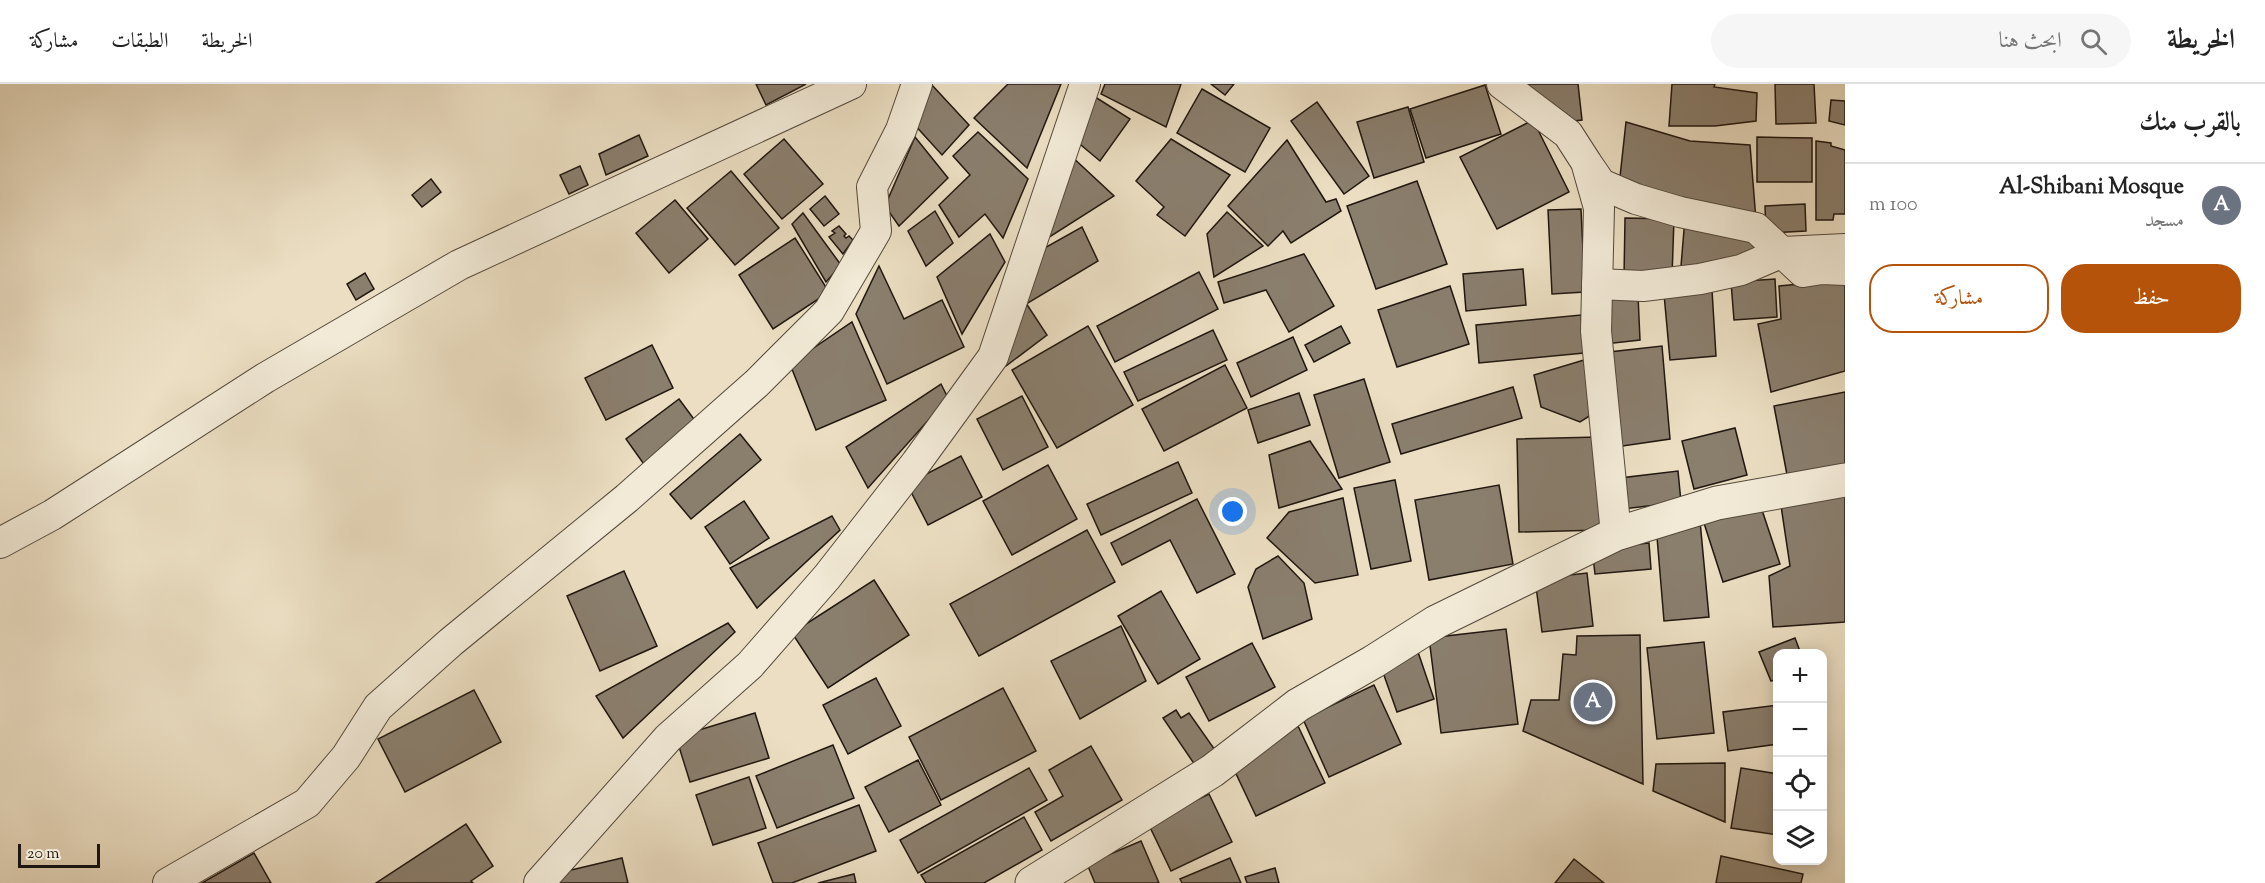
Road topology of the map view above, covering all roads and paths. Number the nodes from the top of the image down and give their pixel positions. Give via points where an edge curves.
1 (851, 84) edge
2 (917, 84) edge
3 (1085, 84) edge
4 (1502, 84) edge
5 (1586, 162) junction
6 (1845, 249) edge
7 (1783, 252) junction
8 (1845, 270) edge
9 (1598, 284) junction
10 (1845, 480) edge
11 (1616, 534) junction
12 (0, 543) edge
13 (168, 883) edge
14 (539, 883) edge
15 (1032, 883) edge

1 - 12 street via 459,265 265,378 52,515
2 - 13 street via 901,130 872,187 876,231 829,311 757,383 627,498 378,706 346,757 307,803
3 - 14 street via 993,357 827,577 750,665 668,738
4 - 5 street via 1568,134
5 - 7 street via 1601,184 1680,212 1756,228
5 - 9 street via 1599,208
6 - 7 street
7 - 8 street via 1803,272
7 - 9 street via 1742,270 1700,279 1643,286
9 - 11 street via 1596,332
10 - 11 street via 1718,503
11 - 15 street via 1436,622 1298,705 1212,771

